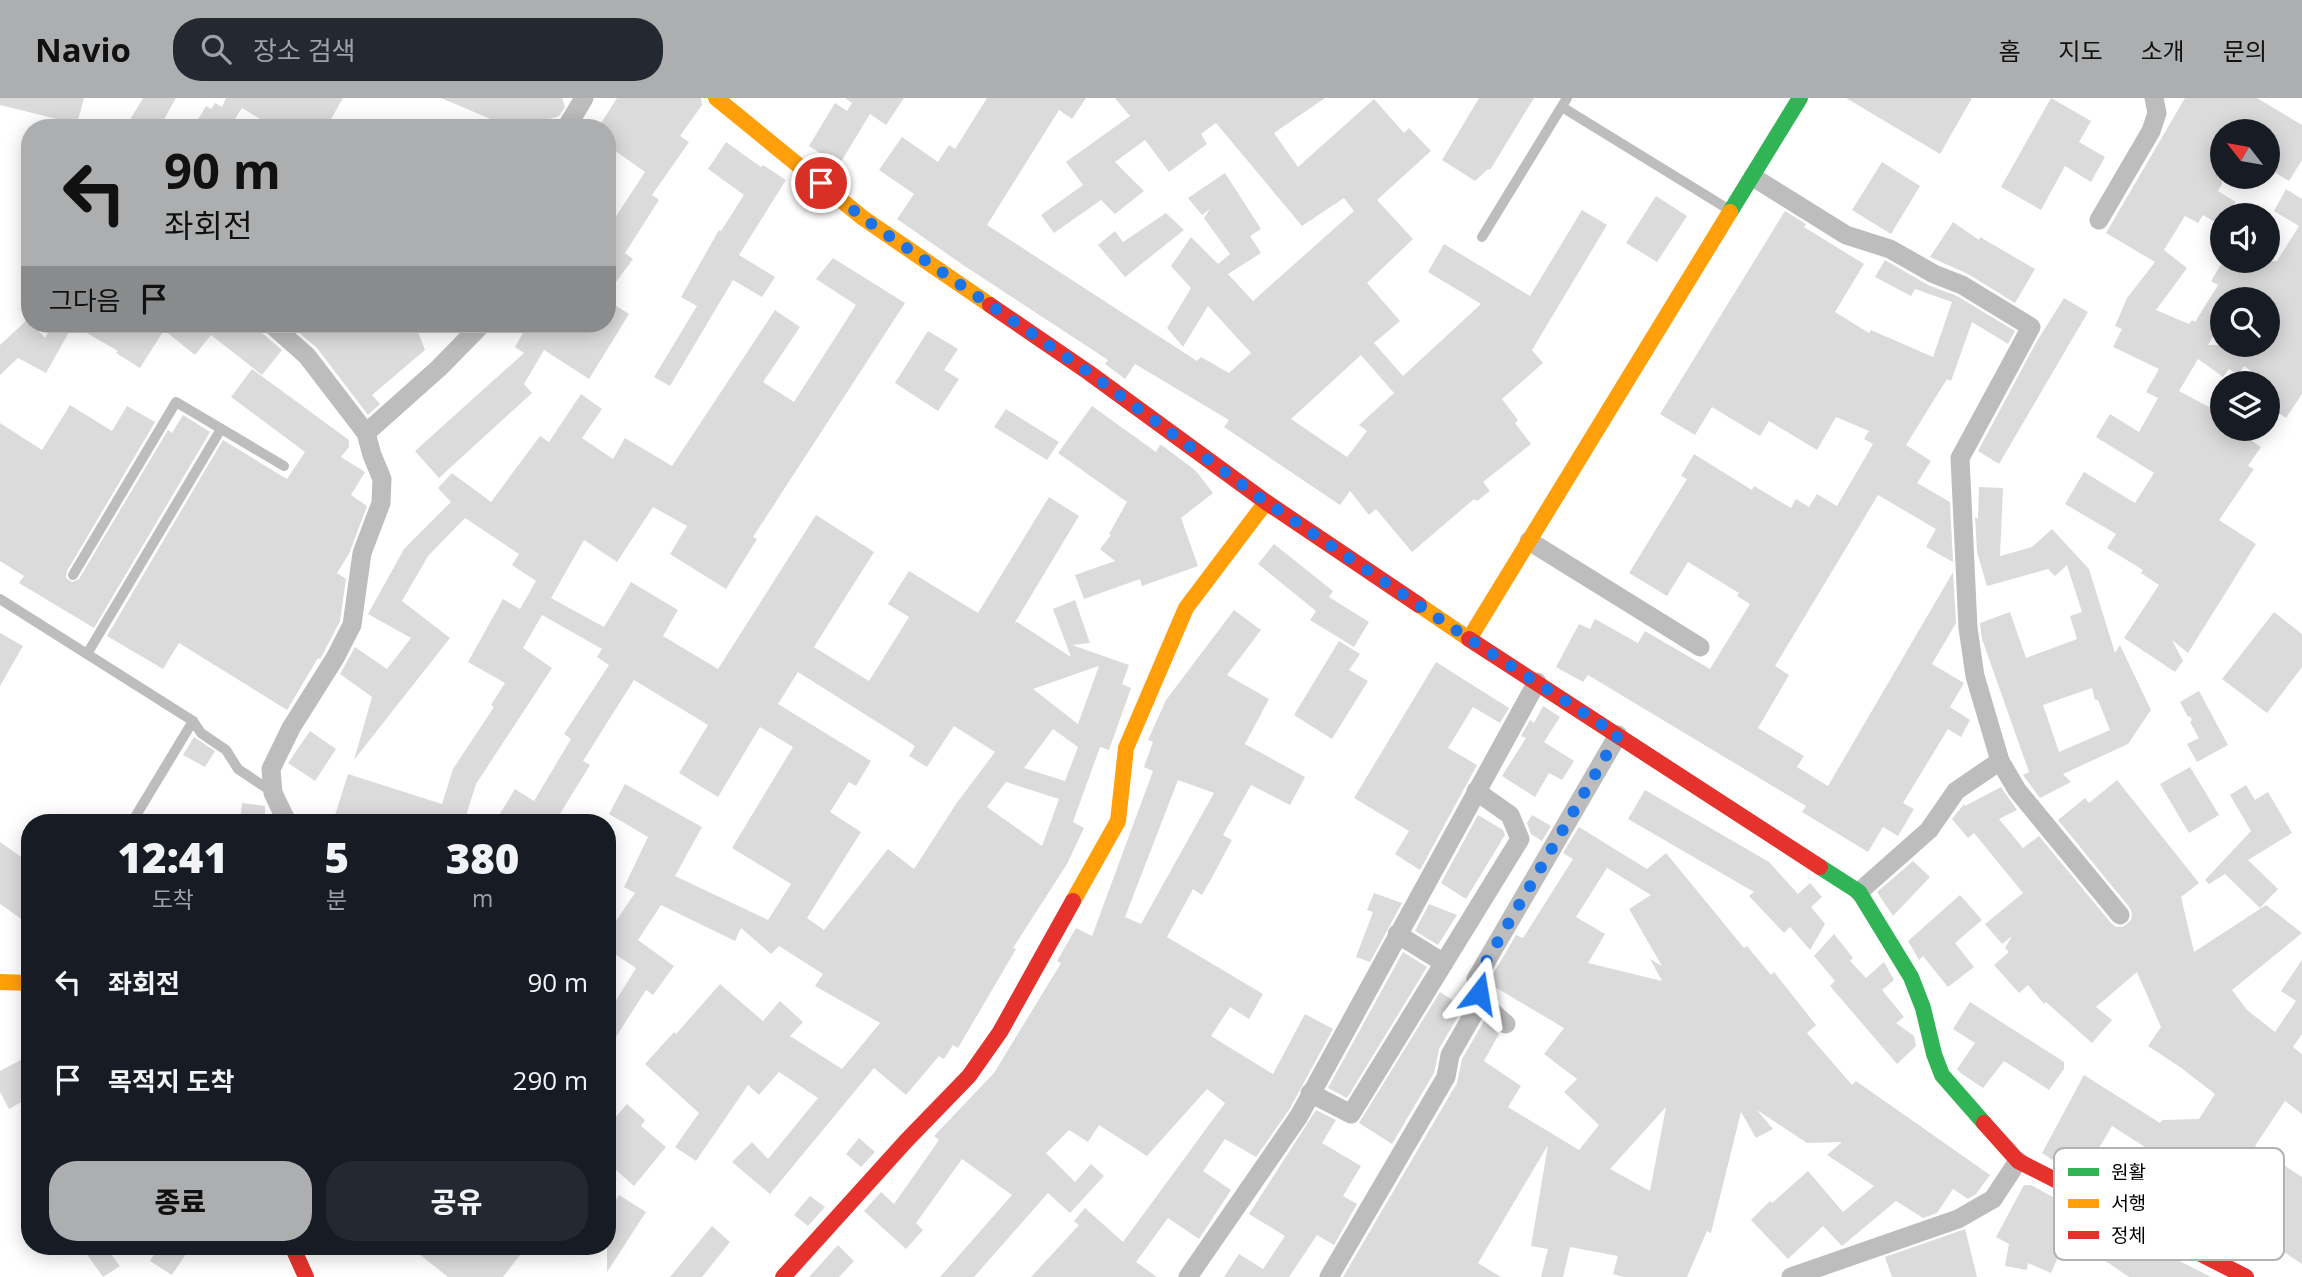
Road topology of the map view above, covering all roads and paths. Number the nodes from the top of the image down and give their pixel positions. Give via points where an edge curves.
1 (716, 98) edge
2 (1800, 98) edge
3 (2154, 98) edge
4 (581, 99) edge
5 (1565, 102) edge
6 (571, 119) edge
7 (1753, 177) junction
8 (1732, 211) junction
9 (2099, 220) dead end
10 (1482, 237) dead end
11 (281, 333) edge
12 (473, 333) edge
13 (221, 429) junction
14 (366, 433) junction
15 (284, 466) dead end
16 (1266, 502) junction
17 (1529, 541) junction
18 (73, 575) dead end
19 (0, 599) edge
20 (1469, 639) junction
21 (1700, 647) dead end
22 (87, 654) junction
23 (1536, 682) junction
24 (193, 721) junction
25 (1618, 735) junction
26 (2000, 761) junction
27 (1476, 791) junction
28 (273, 793) junction
29 (137, 814) edge
30 (283, 814) edge
31 (1859, 892) junction
32 (2120, 915) dead end
33 (1397, 934) junction
34 (1444, 963) junction
35 (0, 982) edge
36 (21, 983) edge
37 (1479, 993) junction
38 (1506, 1024) dead end
39 (1310, 1093) junction
40 (2018, 1161) junction
41 (2054, 1179) edge
42 (296, 1255) edge
43 (2213, 1260) edge
44 (306, 1277) edge
45 (783, 1277) edge
46 (1188, 1277) edge
47 (1329, 1277) edge
48 (1791, 1277) edge
49 (2246, 1277) edge

1 - 16 street via 863,218 1088,372
2 - 7 street
3 - 9 street via 2157,113 2151,131
4 - 6 street
5 - 8 lane
5 - 10 lane
7 - 8 street
7 - 26 street via 1846,235 1889,249 1962,285 2031,327 1961,458 1968,628 1975,676
8 - 17 street
11 - 14 street via 307,356
12 - 14 street
13 - 15 lane
13 - 18 lane via 176,402
13 - 22 lane
14 - 28 street via 382,479 381,503 362,553 352,625 271,769
16 - 20 street
16 - 45 street via 1186,608 1126,748 1118,821 1000,1032 969,1076
17 - 20 street
17 - 21 street
19 - 22 lane
20 - 23 street
22 - 24 lane
23 - 25 street
23 - 27 street
24 - 28 lane via 201,733 226,750 238,769
24 - 29 lane
25 - 31 street
25 - 37 street via 1476,979
26 - 31 street via 1956,790 1929,830
26 - 32 street via 2017,790
27 - 33 street
27 - 34 street via 1510,815 1520,839
28 - 30 street
31 - 40 street via 1911,977 1942,1074
33 - 34 street
33 - 39 street
34 - 39 street via 1352,1114
35 - 36 street
37 - 38 street via 1487,1008
37 - 47 street via 1474,1013 1450,1055 1446,1077
39 - 46 street via 1299,1116
40 - 41 street
40 - 48 street via 1993,1199 1958,1219
42 - 44 street
43 - 49 street

